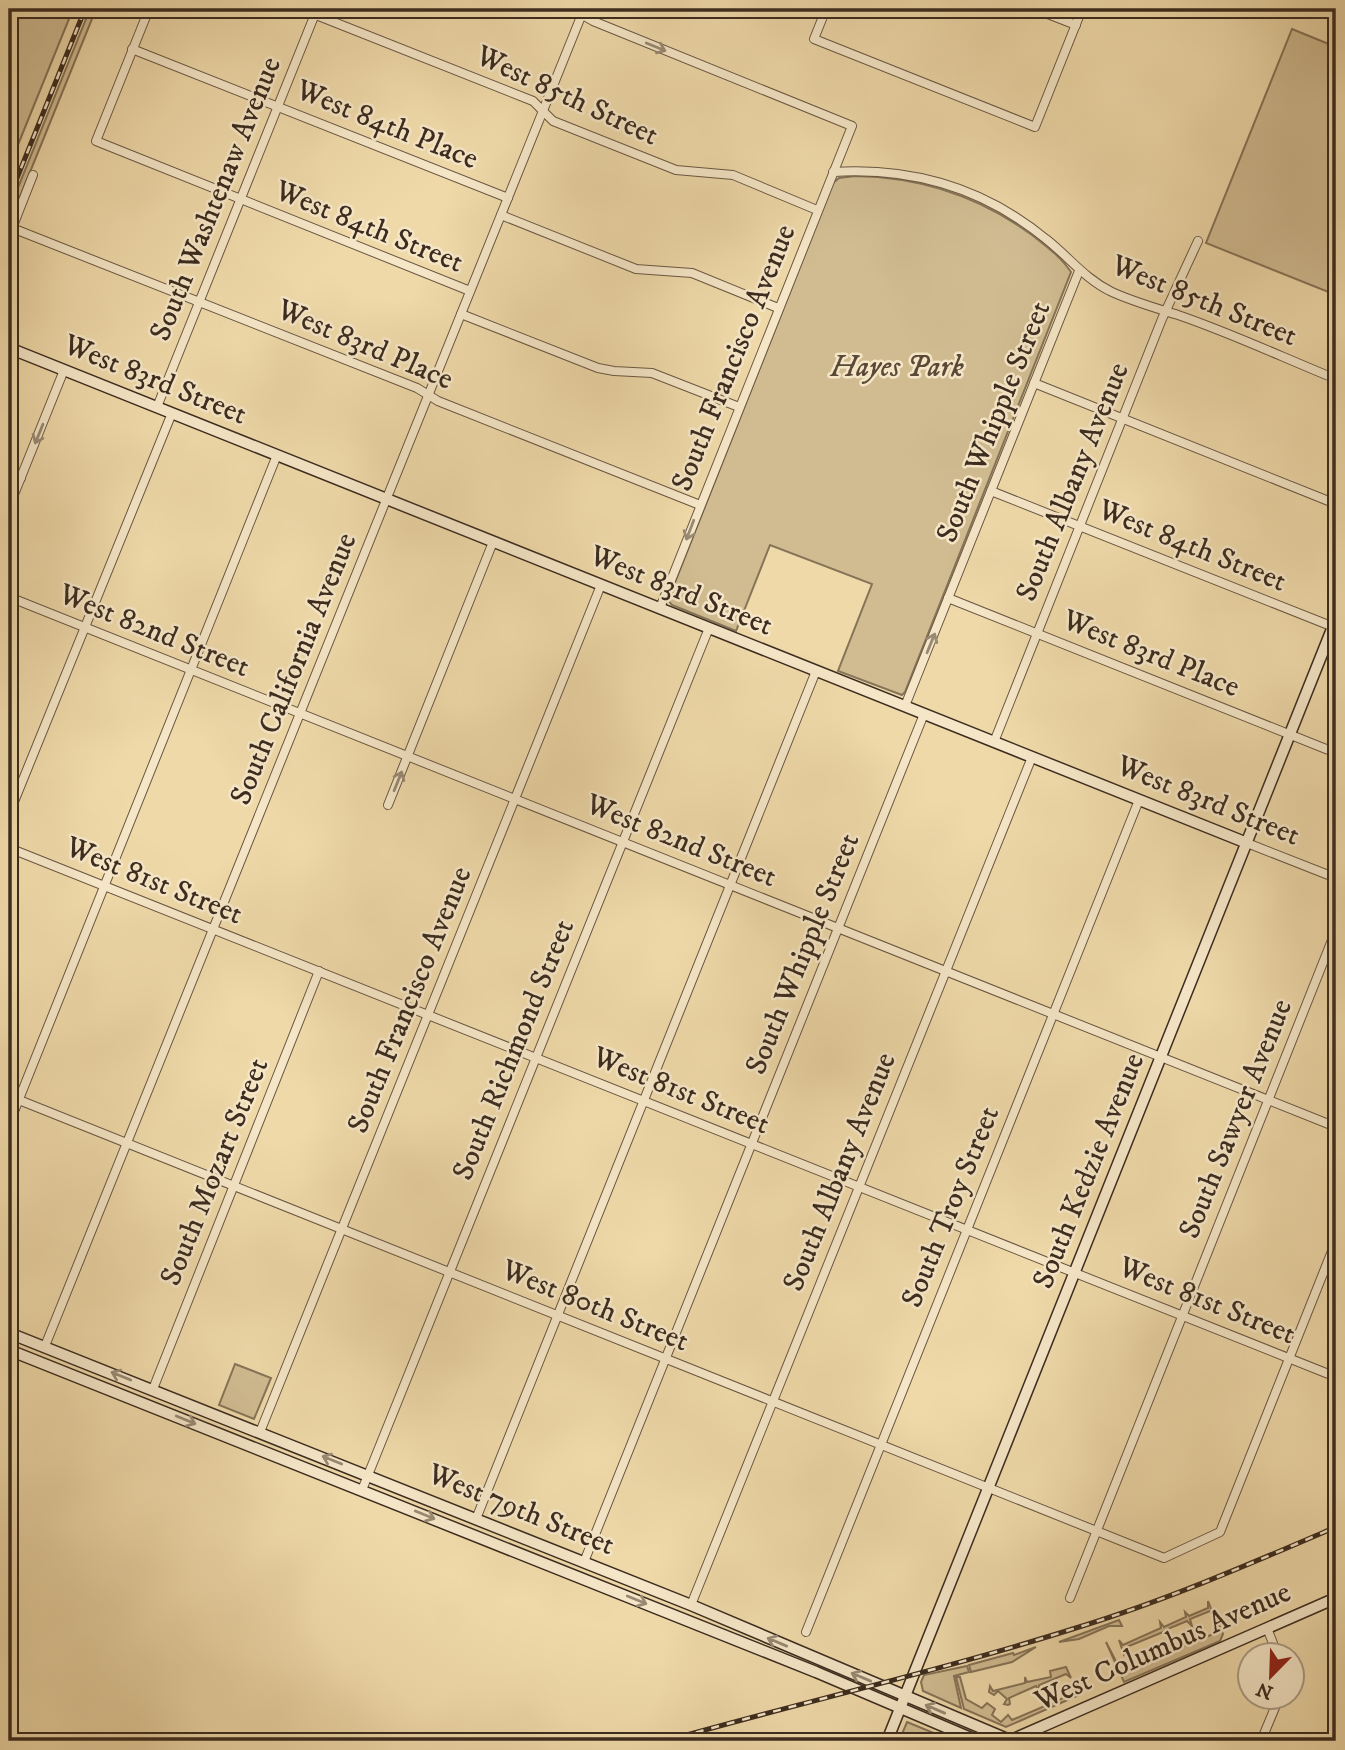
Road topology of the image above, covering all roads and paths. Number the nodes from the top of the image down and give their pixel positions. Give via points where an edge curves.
1 (149, 9) edge
2 (300, 9) edge
3 (572, 9) edge
4 (826, 9) edge
5 (1035, 9) edge
6 (1082, 9) edge
7 (316, 12) edge
8 (583, 12) edge
9 (1076, 25) junction
10 (132, 49) junction
11 (278, 106) junction
12 (543, 111) junction
13 (833, 172) junction
14 (33, 174) dead end
15 (508, 198) junction
16 (241, 200) junction
17 (817, 210) junction
18 (501, 215) junction
19 (10, 232) edge
20 (1198, 241) dead end
21 (1079, 271) junction
22 (470, 291) junction
23 (199, 302) junction
24 (778, 308) junction
25 (1166, 312) junction
26 (461, 314) junction
27 (9, 348) edge
28 (64, 370) junction
29 (1336, 379) edge
30 (1034, 383) junction
31 (429, 395) junction
32 (157, 407) junction
33 (739, 407) junction
34 (172, 413) junction
35 (1123, 419) junction
36 (277, 456) junction
37 (9, 473) edge
38 (21, 478) junction
39 (991, 491) junction
40 (387, 499) junction
41 (1336, 504) edge
42 (700, 505) junction
43 (9, 507) edge
44 (1080, 526) junction
45 (493, 542) junction
46 (601, 585) junction
47 (9, 597) edge
48 (948, 598) junction
49 (660, 608) junction
50 (1335, 624) edge
51 (85, 628) junction
52 (709, 628) junction
53 (1037, 634) junction
54 (191, 670) junction
55 (816, 671) junction
56 (905, 706) junction
57 (300, 714) junction
58 (924, 714) junction
59 (1290, 734) junction
60 (994, 742) junction
61 (1336, 752) edge
62 (407, 757) junction
63 (1032, 757) junction
64 (515, 800) junction
65 (1139, 800) junction
66 (388, 805) dead end
67 (9, 814) edge
68 (623, 842) junction
69 (1247, 843) junction
70 (9, 848) edge
71 (1336, 878) edge
72 (105, 885) junction
73 (730, 885) junction
74 (214, 929) junction
75 (838, 929) junction
76 (1336, 930) edge
77 (319, 971) junction
78 (945, 971) junction
79 (428, 1014) junction
80 (1053, 1014) junction
81 (536, 1057) junction
82 (1161, 1057) junction
83 (9, 1096) edge
84 (19, 1100) junction
85 (1268, 1100) junction
86 (643, 1101) junction
87 (9, 1124) edge
88 (1336, 1127) edge
89 (127, 1143) junction
90 (752, 1144) junction
91 (234, 1186) junction
92 (858, 1186) junction
93 (342, 1229) junction
94 (967, 1230) junction
95 (1336, 1241) edge
96 (449, 1272) junction
97 (1074, 1273) junction
98 (558, 1315) junction
99 (1182, 1315) junction
100 (9, 1333) edge
101 (45, 1346) junction
102 (9, 1350) edge
103 (1290, 1358) junction
104 (666, 1359) junction
105 (1336, 1377) edge
106 (153, 1389) junction
107 (772, 1401) junction
108 (260, 1432) junction
109 (881, 1444) junction
110 (368, 1475) junction
111 (988, 1488) junction
112 (362, 1490) junction
113 (476, 1519) junction
114 (1097, 1531) junction
115 (584, 1562) junction
116 (1070, 1598) dead end
117 (1336, 1598) edge
118 (691, 1605) junction
119 (1267, 1628) junction
120 (806, 1632) dead end
121 (1272, 1642) edge
122 (905, 1696) junction
123 (900, 1709) junction
124 (1273, 1712) edge
125 (887, 1741) edge
126 (978, 1741) edge
127 (1010, 1741) edge
128 (1261, 1741) edge

1 - 10 street
2 - 7 street, West 85th Street
3 - 8 street
4 - 9 street via 814,39 1035,127
5 - 9 street
6 - 9 street
7 - 11 street, South Washtenaw Avenue
7 - 12 street, West 85th Street via 533,101
8 - 12 street, South California Avenue
8 -> 13 street, South Francisco Avenue via 593,21 852,126
10 - 11 street, West 84th Place
10 - 16 street, West 84th Street via 96,141
11 - 15 street, West 84th Place
11 - 16 street, South Washtenaw Avenue
12 - 15 street, South California Avenue
12 - 17 street, West 85th Street via 553,121 676,170 733,175
13 - 17 street, South Francisco Avenue
13 - 21 street, West 85th Street via 913,175 972,192 1028,225
14 - 19 street
15 - 18 street, South California Avenue
16 - 22 street, West 84th Street
16 - 23 street, South Washtenaw Avenue
17 - 24 street, South Francisco Avenue
18 - 22 street, South California Avenue
18 - 24 street via 636,269 692,273
19 - 23 street, West 83rd Place
20 - 25 street, South Albany Avenue
21 - 25 street, West 85th Street via 1112,292
21 - 30 street, South Whipple Street
22 - 26 street, South California Avenue
23 - 31 street, West 83rd Place
23 - 32 street, South Washtenaw Avenue
24 - 33 street, South Francisco Avenue
25 - 29 street, West 85th Street
25 - 35 street, South Albany Avenue
26 - 31 street, South California Avenue
26 - 33 street, West 84th Street via 598,368 652,373
27 - 28 main road, West 83rd Street
28 - 32 main road, West 83rd Street
28 -> 38 street
30 - 35 street
30 - 39 street, South Whipple Street
31 - 40 street, South California Avenue
31 - 42 street, West 83rd Place
32 - 34 main road, West 83rd Street
33 - 42 street, South Francisco Avenue
34 - 36 main road, West 83rd Street
34 - 51 street
35 - 41 street
35 - 44 street, South Albany Avenue
36 - 40 main road, West 83rd Street
36 - 54 street
37 - 38 street
38 - 43 street
39 - 44 street, West 84th Street
39 - 48 street, South Whipple Street
40 - 45 main road, West 83rd Street
40 - 57 street, South California Avenue
42 -> 49 street, South Francisco Avenue
44 - 50 street, West 84th Street
44 - 53 street, South Albany Avenue
45 - 46 main road, West 83rd Street
45 - 62 street
46 - 49 main road, West 83rd Street
46 - 64 street, South Francisco Avenue
47 - 51 street, West 82nd Street
48 - 53 street, West 83rd Place
56 -> 48 street, South Whipple Street
49 - 52 main road, West 83rd Street
50 - 59 main road, South Kedzie Avenue
51 - 54 street, West 82nd Street
51 - 67 street
52 - 55 main road, West 83rd Street
52 - 68 street, South Richmond Street
53 - 59 street, West 83rd Place
53 - 60 street, South Albany Avenue
54 - 57 street, West 82nd Street
54 - 72 street
55 - 56 main road, West 83rd Street
55 - 73 street
56 - 58 main road, West 83rd Street
57 - 62 street, West 82nd Street
57 - 74 street, South California Avenue
58 - 60 main road, West 83rd Street
58 - 75 street, South Whipple Street
59 - 61 street, West 83rd Place
59 - 69 main road, South Kedzie Avenue
60 - 63 main road, West 83rd Street
62 - 64 street, West 82nd Street
66 -> 62 street
63 - 65 main road, West 83rd Street
63 - 78 street, South Albany Avenue
64 - 68 street, West 82nd Street
64 - 79 street, South Francisco Avenue
65 - 69 main road, West 83rd Street
65 - 80 street, South Troy Street
68 - 73 street, West 82nd Street
68 - 81 street, South Richmond Street
69 - 71 street, West 83rd Street
69 - 82 main road, South Kedzie Avenue
70 - 72 street, West 81st Street
72 - 74 street, West 81st Street
72 - 84 street
73 - 75 street, West 82nd Street
73 - 86 street
74 - 77 street, West 81st Street
74 - 89 street, South California Avenue
75 - 78 street, West 82nd Street
75 - 90 street, South Whipple Street
76 - 85 street, South Sawyer Avenue
77 - 79 street, West 81st Street
77 - 91 street, South Mozart Street
78 - 80 street, West 82nd Street
78 - 92 street, South Albany Avenue
79 - 81 street, West 81st Street
79 - 93 street, South Francisco Avenue
80 - 82 street, West 82nd Street
80 - 94 street, South Troy Street
81 - 86 street, West 81st Street
81 - 96 street, South Richmond Street
82 - 85 street, West 82nd Street
82 - 97 main road, South Kedzie Avenue
83 - 84 street, West 80th Street
84 - 87 street
84 - 89 street, West 80th Street
85 - 88 street, West 82nd Street
85 - 99 street, South Sawyer Avenue
86 - 90 street, West 81st Street
86 - 98 street
89 - 91 street, West 80th Street
89 - 101 street, South California Avenue
90 - 92 street, West 81st Street
90 - 104 street, South Whipple Street
91 - 93 street, West 80th Street
91 - 106 street, South Mozart Street
92 - 94 street, West 81st Street
92 - 107 street, South Albany Avenue
93 - 96 street, West 80th Street
93 - 108 street, South Francisco Avenue
94 - 97 street, West 81st Street
94 - 109 street, South Troy Street
95 - 103 street
96 - 98 street, West 80th Street
96 - 110 street, South Richmond Street
97 - 99 street, West 81st Street
97 - 111 main road, South Kedzie Avenue
98 - 104 street, West 80th Street
98 - 113 street
99 - 103 street, West 81st Street
99 - 114 street, South Sawyer Avenue
100 - 101 main road, West 79th Street
106 -> 101 main road, West 79th Street
102 -> 112 main road, West 79th Street
103 - 105 street, West 81st Street
103 - 114 street, West 80th Street via 1220,1532 1164,1558
104 - 107 street, West 80th Street
104 - 115 street, South Whipple Street
106 - 108 main road, West 79th Street
107 - 109 street, West 80th Street
107 - 118 street, South Albany Avenue
110 -> 108 main road, West 79th Street
109 - 111 street, West 80th Street
109 - 120 street, South Troy Street
110 - 112 street, South Richmond Street
110 - 113 main road, West 79th Street
111 - 114 street, West 80th Street
111 - 122 main road, South Kedzie Avenue
112 -> 123 main road, West 79th Street
113 - 115 main road, West 79th Street
114 - 116 street, South Sawyer Avenue
115 - 118 main road, West 79th Street
117 - 119 main road, West Columbus Avenue
122 -> 118 main road, West 79th Street
119 - 121 street
119 - 127 main road, West Columbus Avenue
122 - 123 main road, South Kedzie Avenue
127 -> 122 main road, West 79th Street
123 - 125 main road, South Kedzie Avenue
123 - 126 main road, West 79th Street
124 - 128 street

